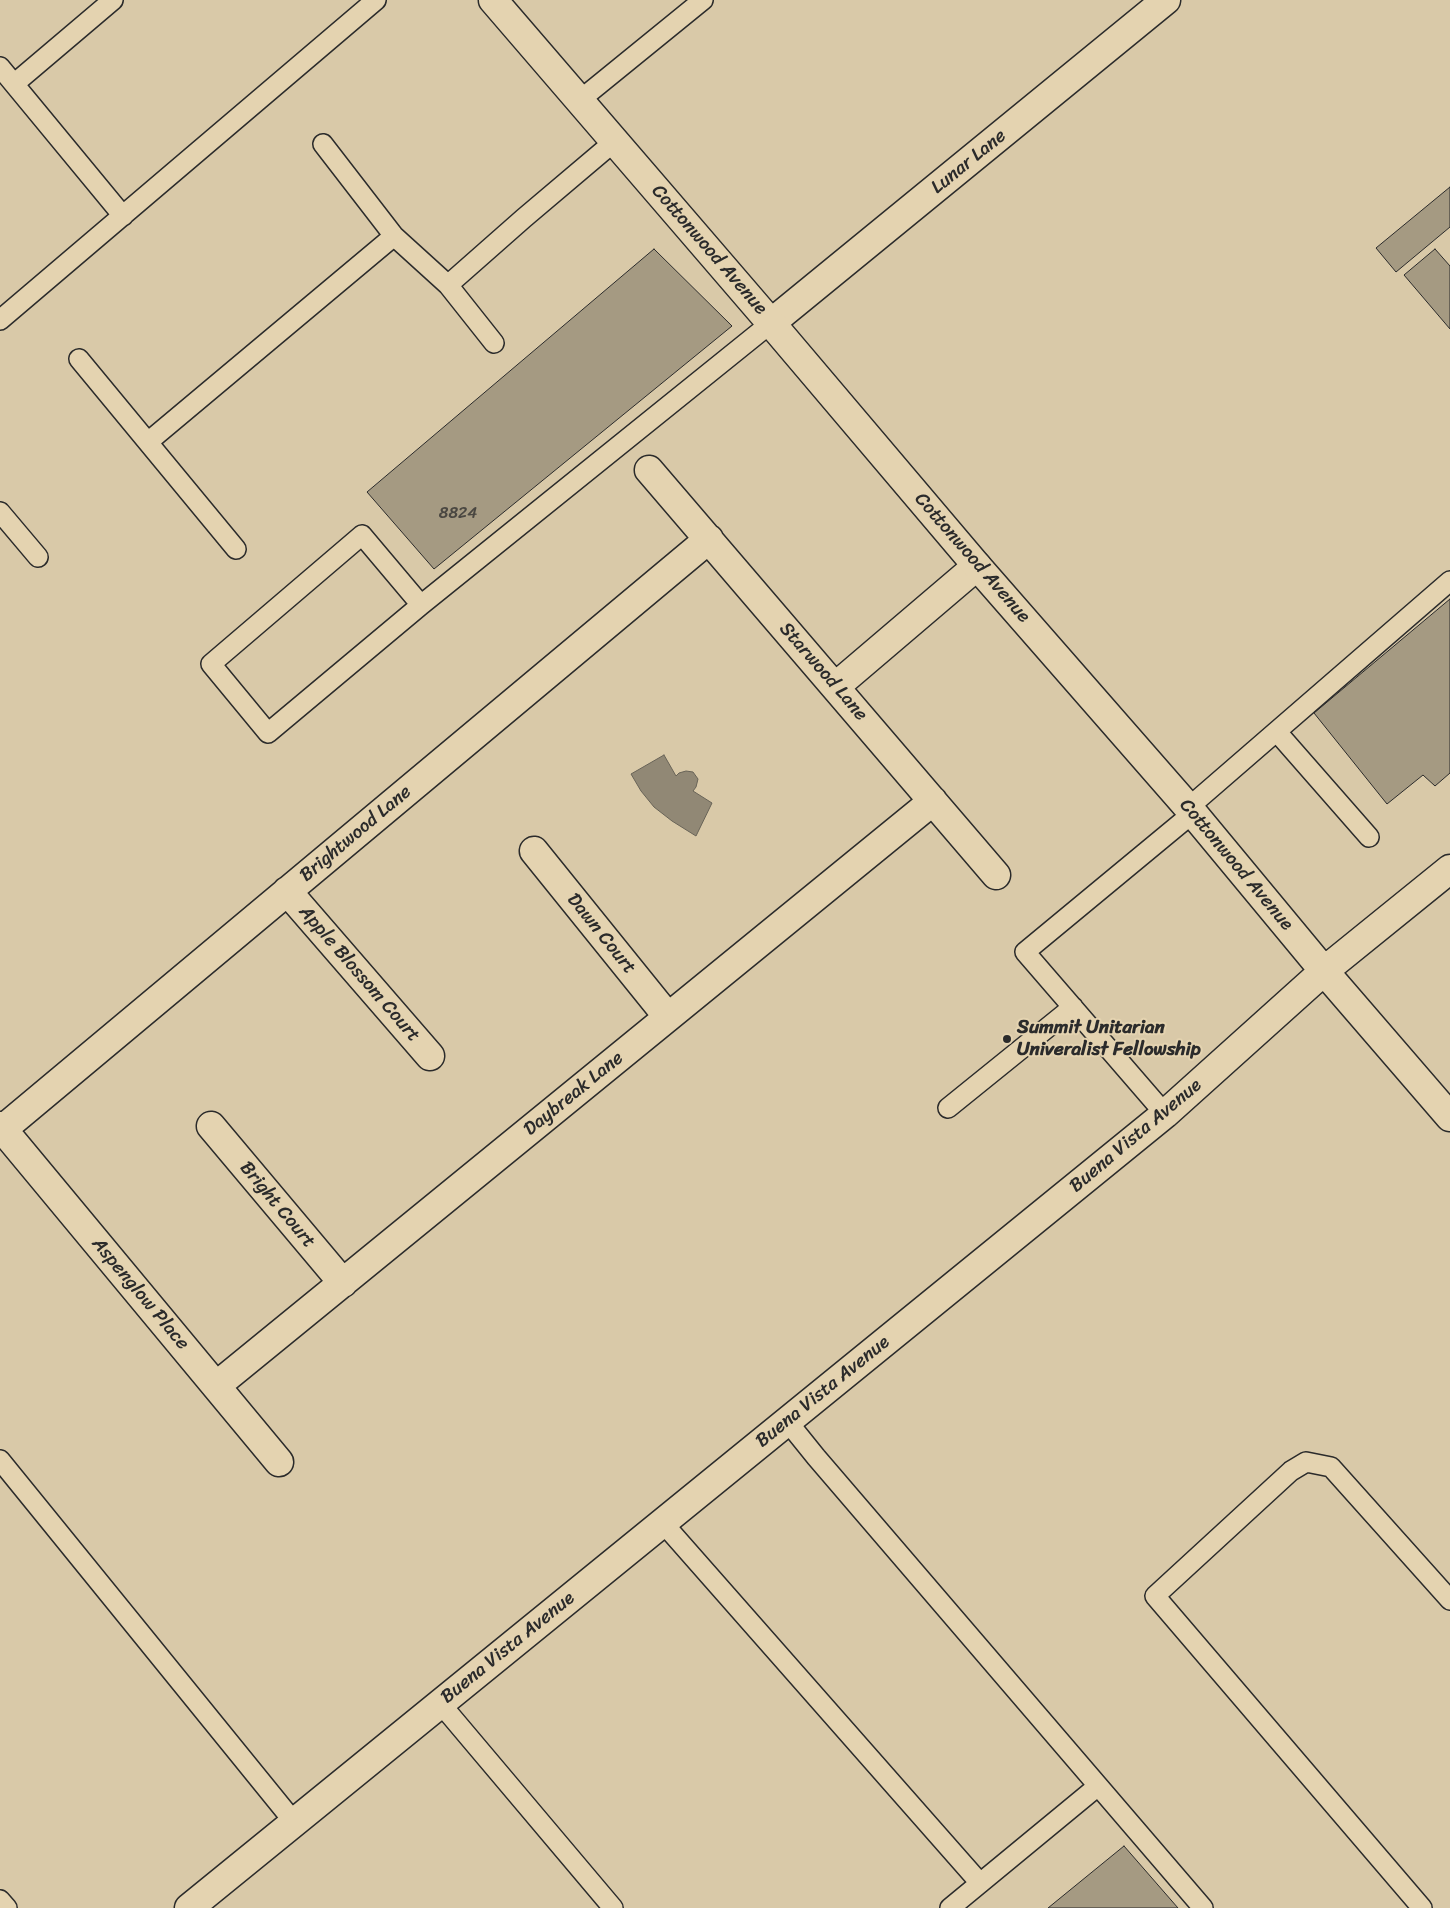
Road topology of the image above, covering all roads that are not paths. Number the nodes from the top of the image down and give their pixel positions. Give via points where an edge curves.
1 (113, 0) edge
2 (376, 0) edge
3 (493, 0) edge
4 (703, 0) edge
5 (1166, 0) edge
6 (0, 67) edge
7 (14, 84) junction
8 (580, 100) junction
9 (615, 141) junction
10 (323, 144) dead end
11 (123, 216) junction
12 (394, 236) junction
13 (448, 285) junction
14 (0, 320) edge
15 (771, 323) junction
16 (494, 343) dead end
17 (79, 358) dead end
18 (148, 442) junction
19 (649, 470) dead end
20 (0, 512) edge
21 (709, 540) junction
22 (236, 549) dead end
23 (38, 557) dead end
24 (977, 566) junction
25 (1450, 581) edge
26 (421, 604) junction
27 (836, 687) junction
28 (1276, 732) junction
29 (933, 801) junction
30 (1191, 811) junction
31 (1369, 837) dead end
32 (534, 850) dead end
33 (1450, 869) edge
34 (996, 875) dead end
35 (287, 891) junction
36 (1324, 971) junction
37 (1072, 1007) junction
38 (668, 1017) junction
39 (430, 1056) dead end
40 (948, 1108) dead end
41 (1166, 1114) junction
42 (1450, 1117) edge
43 (211, 1126) dead end
44 (1, 1127) edge
45 (343, 1283) junction
46 (216, 1386) junction
47 (787, 1421) junction
48 (0, 1460) edge
49 (279, 1462) dead end
50 (662, 1523) junction
51 (1450, 1600) edge
52 (440, 1703) junction
53 (1098, 1786) junction
54 (294, 1822) junction
55 (980, 1883) junction
56 (0, 1900) edge
57 (204, 1903) edge
58 (7, 1908) edge
59 (613, 1908) edge
60 (950, 1908) edge
61 (1203, 1908) edge
62 (1422, 1908) edge

1 - 7 lane
2 - 11 lane
3 - 8 street, Cottonwood Avenue
4 - 8 lane
5 - 15 street, Lunar Lane
6 - 7 lane
7 - 11 lane
8 - 9 street, Cottonwood Avenue
9 - 13 lane
9 - 15 street, Cottonwood Avenue
10 - 12 lane
11 - 14 lane
12 - 13 lane
12 - 18 lane
13 - 16 lane
15 - 24 street, Cottonwood Avenue
15 - 26 lane
17 - 18 lane
18 - 22 lane
19 - 21 street, Starwood Lane
20 - 23 lane
21 - 27 street, Starwood Lane
21 - 35 street, Brightwood Lane
24 - 27 street
24 - 30 street, Cottonwood Avenue
25 - 28 lane
26 - 26 lane via 362,535 211,664 268,734
27 - 29 street, Starwood Lane
28 - 30 lane
28 - 31 lane
29 - 34 street, Starwood Lane
29 - 38 street, Daybreak Lane
30 - 36 street, Cottonwood Avenue
30 - 37 lane via 1025,952
32 - 38 street, Dawn Court
33 - 36 street, Buena Vista Avenue
35 - 39 street, Apple Blossom Court
35 - 44 street, Brightwood Lane
36 - 41 street, Buena Vista Avenue
36 - 42 street, Cottonwood Avenue
37 - 40 lane
37 - 41 lane
38 - 45 street, Daybreak Lane
41 - 47 street, Buena Vista Avenue
43 - 45 street, Bright Court
44 - 46 street, Aspenglow Place
45 - 46 street, Daybreak Lane
46 - 49 street, Aspenglow Place
47 - 50 street, Buena Vista Avenue
47 - 53 lane
48 - 54 lane
50 - 52 street, Buena Vista Avenue
50 - 55 lane
51 - 62 lane via 1331,1467 1306,1462 1291,1471 1155,1596
52 - 54 street, Buena Vista Avenue
52 - 59 lane
53 - 55 lane
53 - 61 lane
54 - 57 street, Buena Vista Avenue
55 - 60 lane
56 - 58 lane

